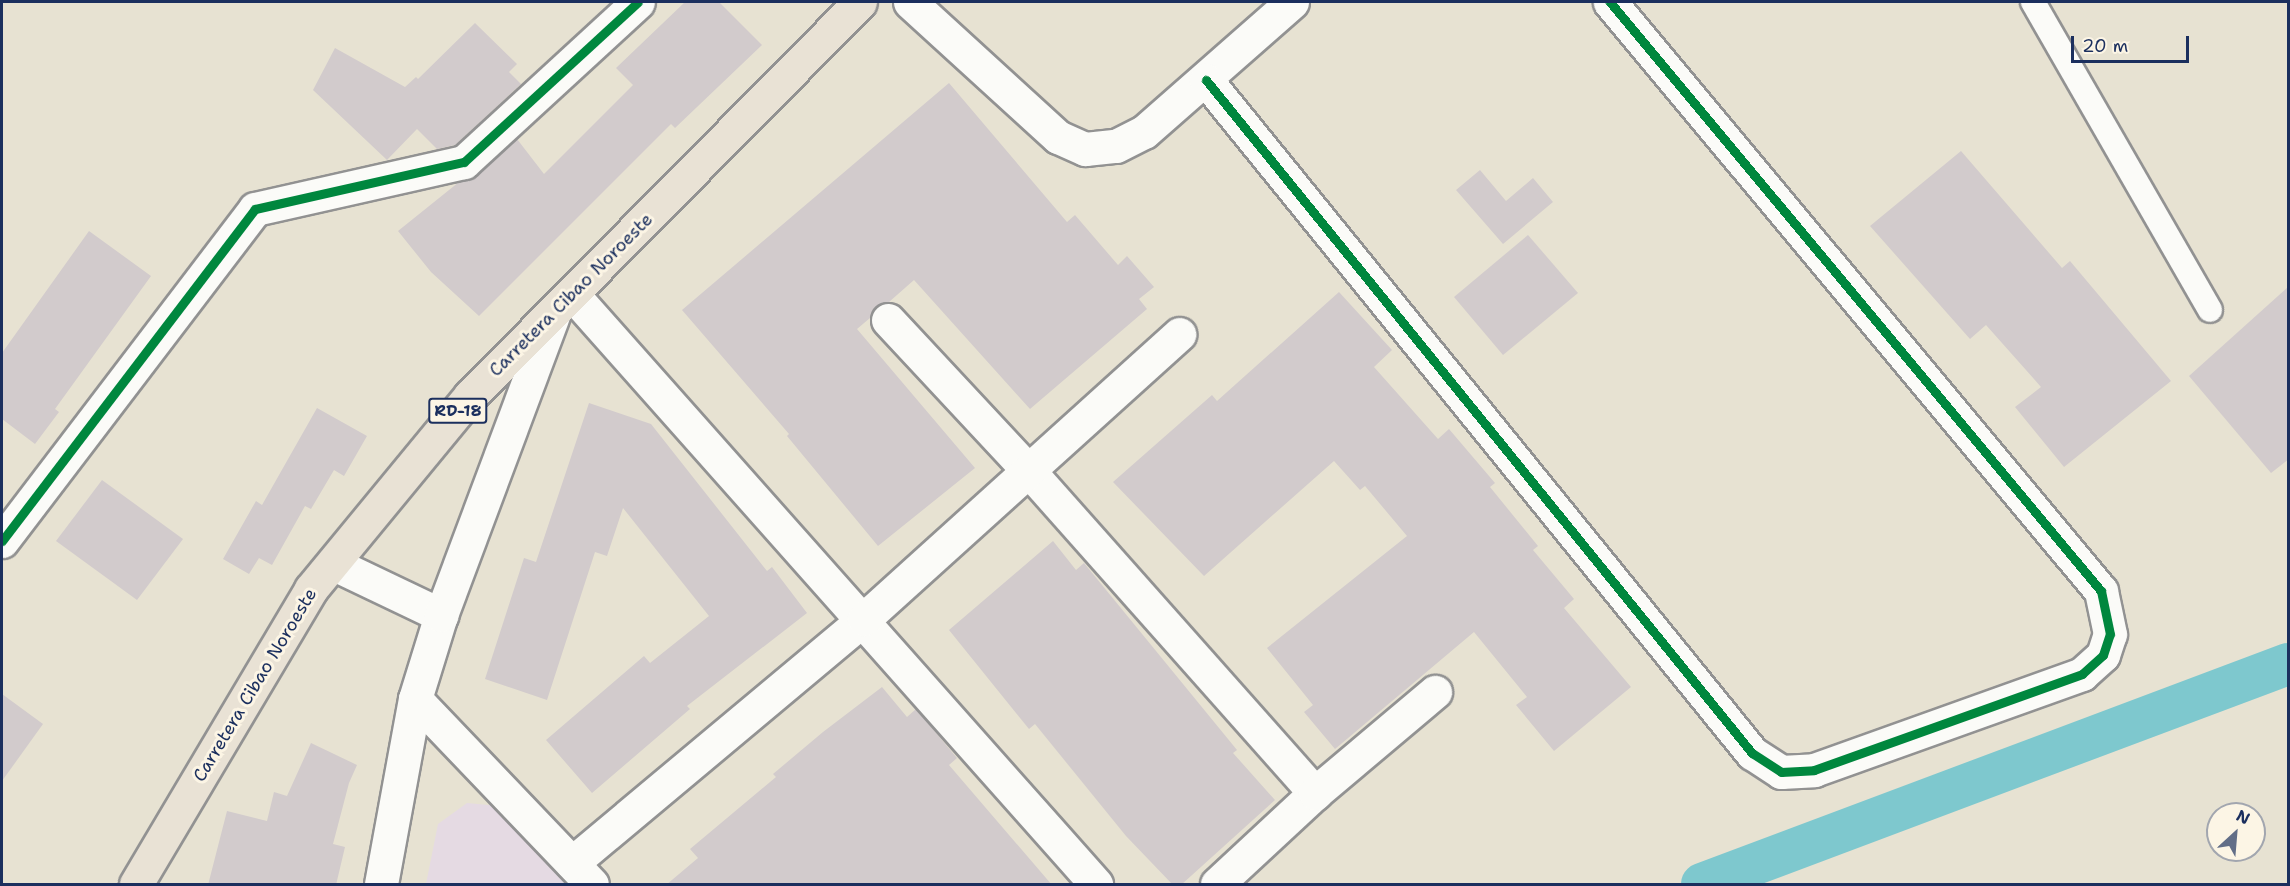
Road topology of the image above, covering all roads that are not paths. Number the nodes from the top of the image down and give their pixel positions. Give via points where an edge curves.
1 (638, 2) edge
2 (860, 2) edge
3 (910, 2) edge
4 (1292, 2) edge
5 (1611, 2) edge
6 (2033, 2) edge
7 (1206, 80) junction
8 (563, 306) junction
9 (2210, 310) dead end
10 (888, 320) dead end
11 (1179, 334) dead end
12 (1029, 471) junction
13 (2, 541) edge
14 (334, 564) junction
15 (441, 615) junction
16 (864, 619) junction
17 (1435, 692) dead end
18 (415, 699) junction
19 (1315, 794) junction
20 (582, 874) edge
21 (136, 885) edge
22 (381, 885) edge
23 (1096, 885) edge
24 (1217, 885) edge

1 - 13 street via 464,162 255,209
2 - 8 main road, Carretera Cibao Noroeste / RD-18
3 - 7 street via 1058,137 1085,149 1116,146 1144,132
4 - 7 street
5 - 7 street via 2101,591 2110,634 2103,655 2082,674 1814,770 1781,772 1752,753
6 - 9 lane
8 - 14 main road, Carretera Cibao Noroeste / RD-18 via 470,396
8 - 15 street
8 - 16 street
10 - 12 street
11 - 12 street
12 - 16 street
12 - 19 street
14 - 15 street
14 - 21 main road, Carretera Cibao Noroeste / RD-18 via 311,589
15 - 18 street
16 - 20 street
16 - 23 street
17 - 19 street
18 - 20 street
18 - 22 street
19 - 24 street

